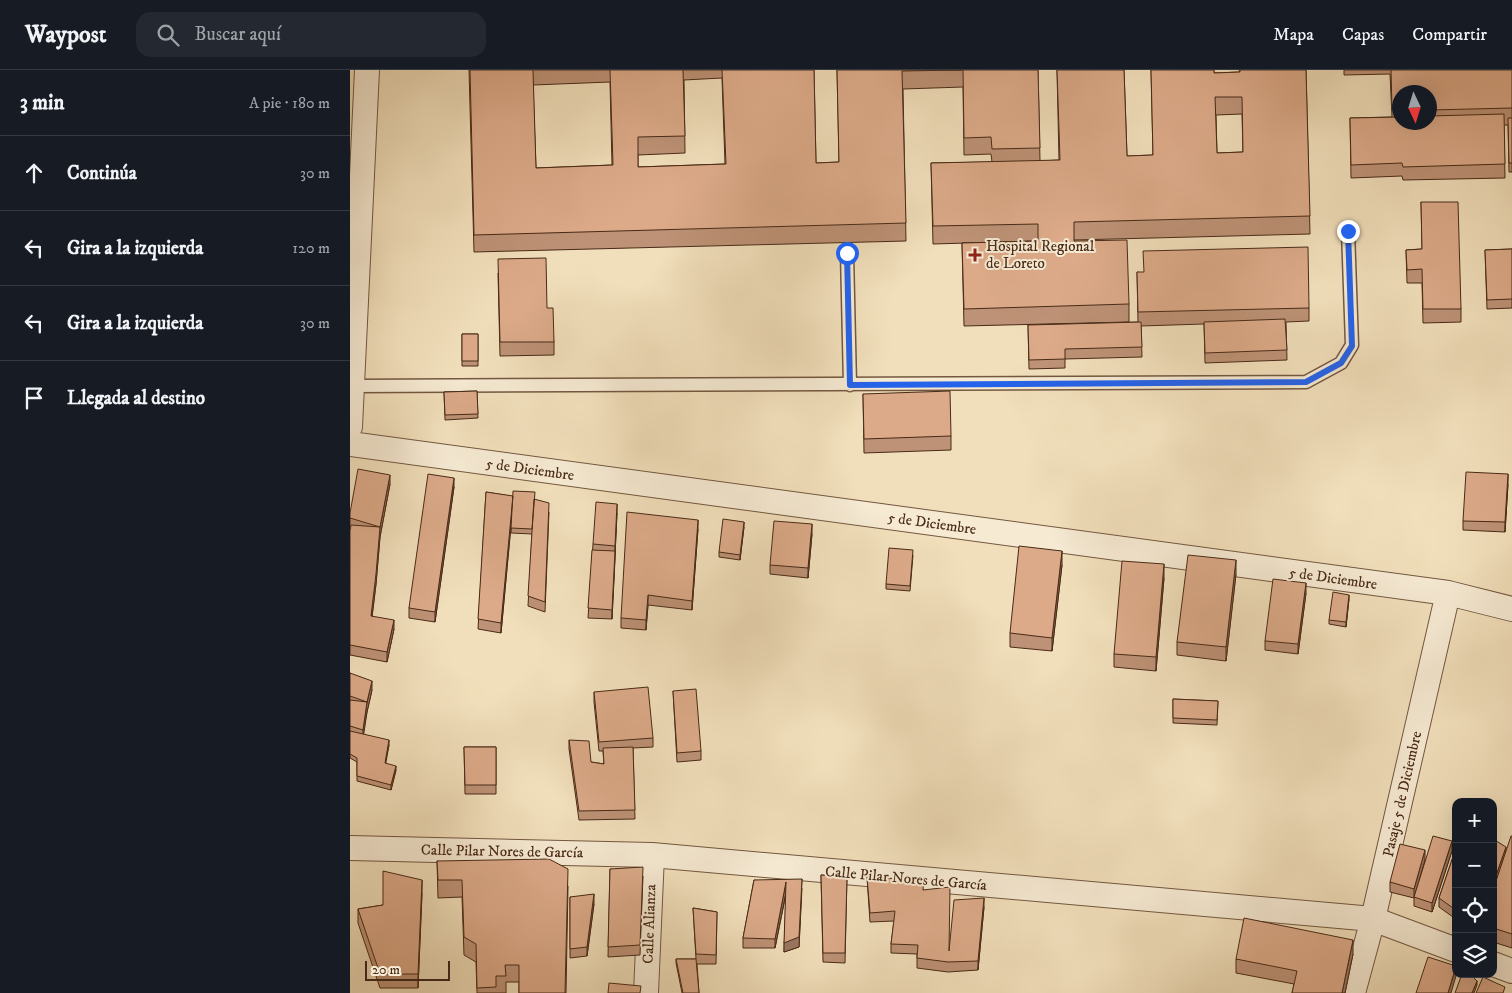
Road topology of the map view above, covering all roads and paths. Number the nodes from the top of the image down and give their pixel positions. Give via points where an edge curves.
1 (367, 70) edge
2 (1348, 231) dead end
3 (847, 253) dead end
4 (353, 312) edge
5 (850, 385) junction
6 (352, 386) junction
7 (350, 427) edge
8 (350, 444) edge
9 (1448, 594) junction
10 (1512, 609) edge
11 (350, 848) edge
12 (652, 855) junction
13 (1373, 919) junction
14 (1452, 949) edge
15 (1497, 965) edge
16 (1512, 971) edge
17 (646, 993) edge
18 (1353, 993) edge

1 - 4 street
2 - 5 lane via 1352,346 1341,363 1306,382
3 - 5 lane
4 - 6 street
5 - 6 lane
6 - 7 street
8 - 9 street, 5 de Diciembre
9 - 10 street, 5 de Diciembre
9 - 13 street, Pasaje 5 de Diciembre
11 - 12 street, Calle Pilar Nores de García
12 - 13 street, Calle Pilar Nores de García
12 - 17 street, Calle Alianza
13 - 14 street, Calle Pilar Nores de García
13 - 18 street, Pasaje 5 de Diciembre
15 - 16 street

